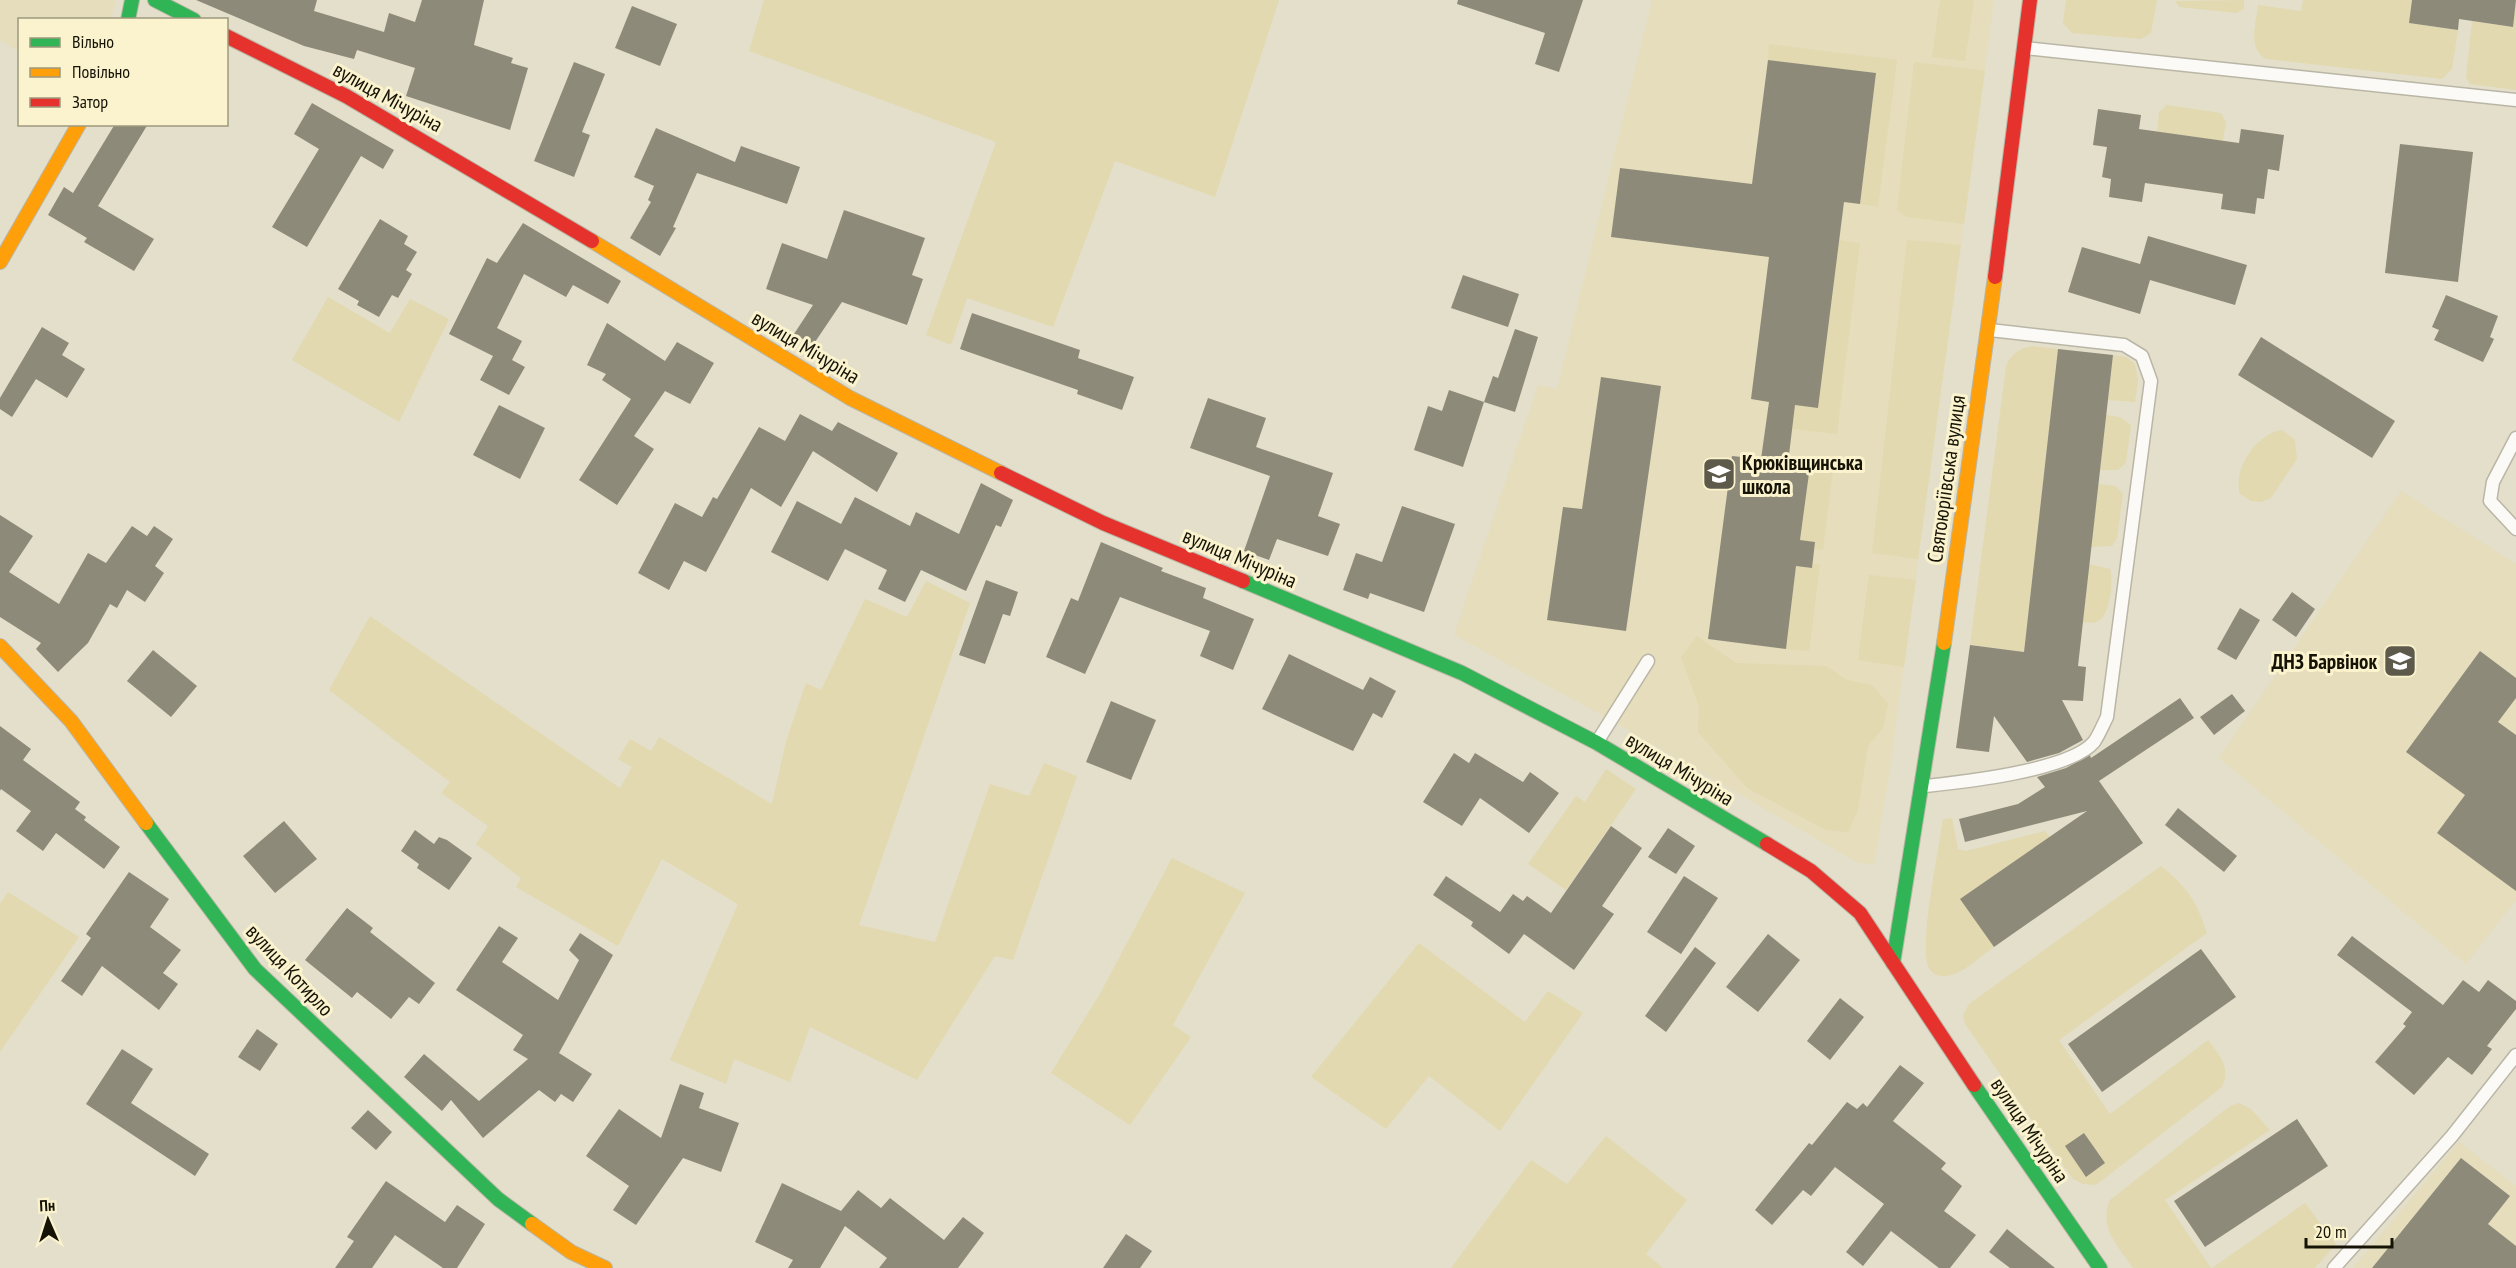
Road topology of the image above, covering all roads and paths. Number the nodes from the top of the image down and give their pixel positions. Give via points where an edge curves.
1 (132, 0) edge
2 (155, 0) edge
3 (2030, 0) edge
4 (128, 18) edge
5 (190, 18) edge
6 (228, 37) edge
7 (2024, 48) junction
8 (2516, 100) edge
9 (78, 126) edge
10 (0, 262) edge
11 (1988, 330) junction
12 (2516, 438) edge
13 (2516, 529) edge
14 (0, 646) edge
15 (1648, 661) dead end
16 (1597, 743) junction
17 (1924, 786) junction
18 (1893, 963) junction
19 (2516, 1054) edge
20 (605, 1268) edge
21 (2100, 1268) edge
22 (2334, 1268) edge

1 - 4 street
2 - 5 street
3 - 7 street, Святоюріївська вулиця
6 - 16 street, вулиця Мічуріна via 346,96 493,181 850,398 1103,523 1462,673
7 - 8 lane
7 - 11 street, Святоюріївська вулиця
9 - 10 street
11 - 17 street, Святоюріївська вулиця
11 - 17 lane via 2124,345 2142,356 2151,381 2107,717 2094,742 2071,757 2000,778
12 - 13 lane via 2493,482 2490,501
14 - 20 street, вулиця Котирло via 71,721 255,969 498,1199 571,1252
15 - 16 lane
16 - 18 street, вулиця Мічуріна via 1811,871 1860,913
17 - 18 street, Святоюріївська вулиця
18 - 21 street, вулиця Мічуріна
19 - 22 lane via 2452,1136

